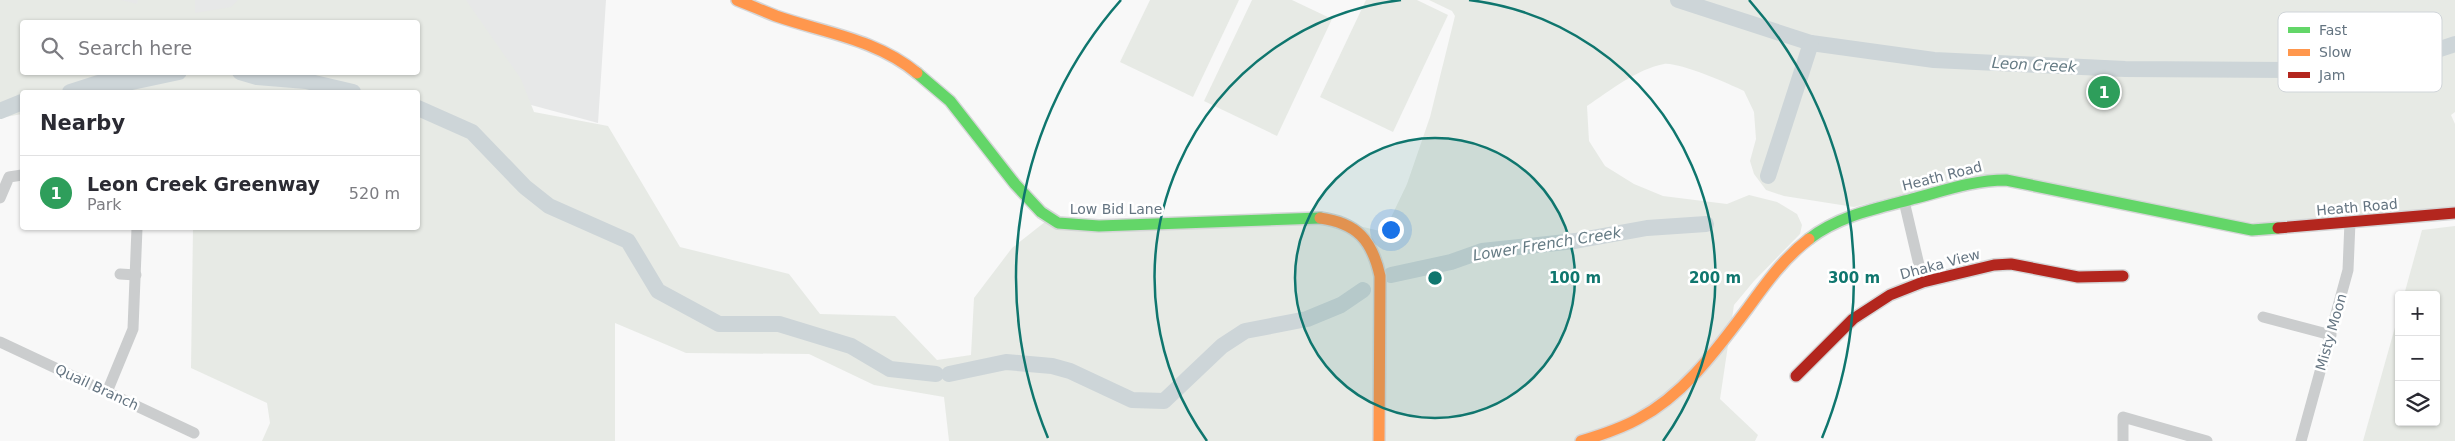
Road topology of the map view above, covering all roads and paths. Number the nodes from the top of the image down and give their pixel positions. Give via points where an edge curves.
1 (737, 0) edge
2 (20, 175) edge
3 (0, 198) edge
4 (1904, 201) junction
5 (2455, 213) edge
6 (2350, 222) junction
7 (137, 230) edge
8 (120, 274) dead end
9 (136, 275) junction
10 (2122, 276) dead end
11 (1923, 282) junction
12 (2263, 317) dead end
13 (2331, 334) junction
14 (0, 342) edge
15 (1796, 376) dead end
16 (107, 392) junction
17 (194, 433) dead end
18 (1379, 441) edge
19 (1581, 441) edge
20 (2122, 441) edge
21 (2207, 441) edge
22 (2300, 441) edge

1 - 18 street, Low Bid Lane via 777,16 860,41 906,64 950,101 1015,184 1041,212 1058,223 1099,226 1312,217 1338,221 1358,231 1373,251 1380,276
2 - 3 street via 9,177
4 - 6 street, Heath Road via 1978,182 2006,180 2252,230
4 - 11 street
4 - 19 street, Heath Road via 1869,210 1812,236 1785,260 1702,369 1685,386 1624,427
5 - 6 street, Heath Road
6 - 13 street, Misty Moon via 2348,270
7 - 9 street
8 - 9 street
9 - 16 street via 134,329
10 - 11 street, Dhaka View via 2078,277 2011,264
11 - 15 street, Dhaka View via 1890,295 1853,319
12 - 13 street
13 - 22 street, Misty Moon
14 - 16 street, Quail Branch
16 - 17 street, Quail Branch
20 - 21 street via 2123,417

